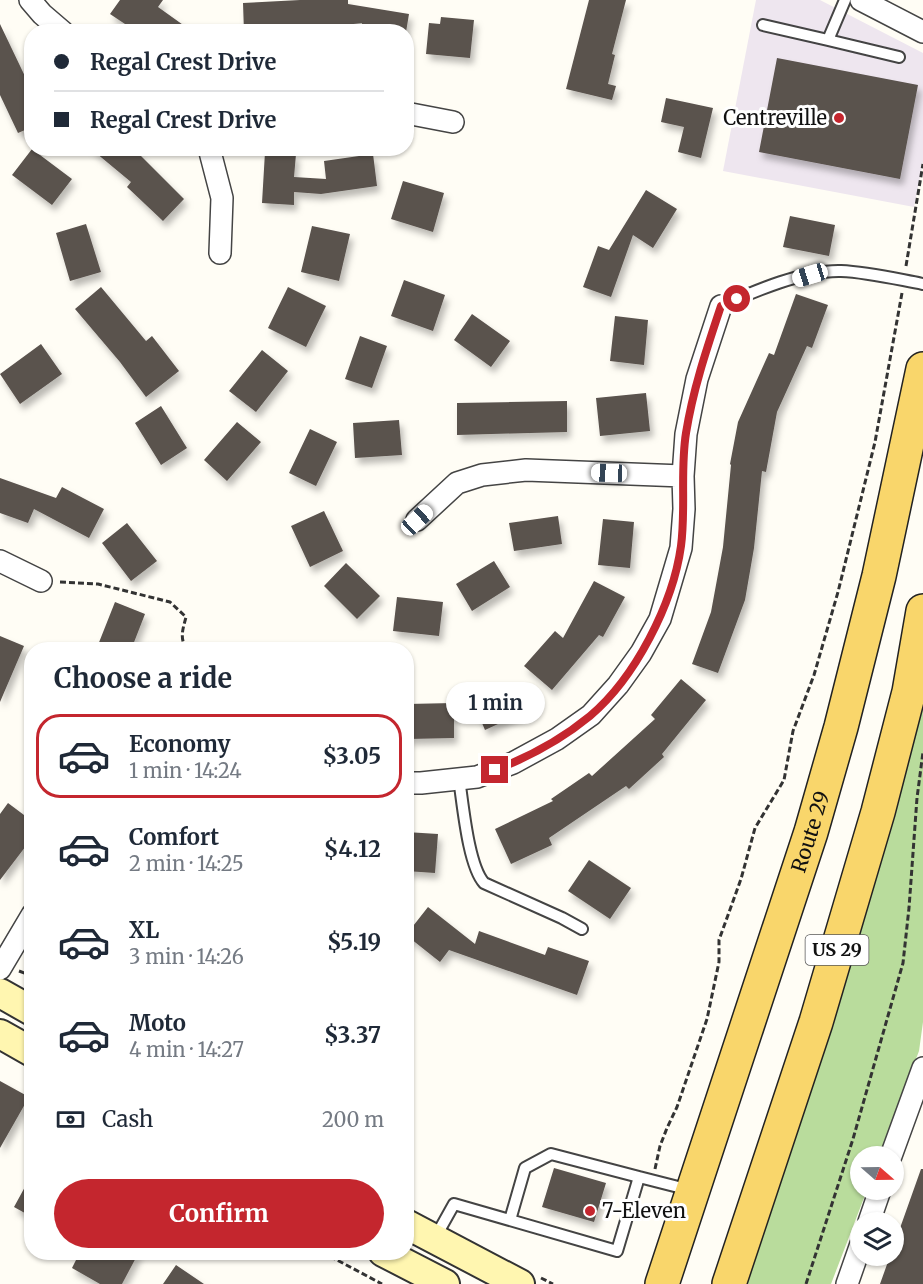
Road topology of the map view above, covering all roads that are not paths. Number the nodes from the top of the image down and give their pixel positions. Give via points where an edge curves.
1 (30, 0) edge
2 (845, 0) edge
3 (861, 0) edge
4 (54, 24) edge
5 (763, 25) dead end
6 (923, 32) edge
7 (828, 40) junction
8 (898, 57) dead end
9 (414, 115) edge
10 (453, 123) dead end
11 (211, 156) edge
12 (220, 253) dead end
13 (923, 284) edge
14 (721, 306) joint
15 (923, 369) edge
16 (682, 476) junction
17 (417, 520) dead end
18 (0, 561) edge
19 (41, 581) road end
20 (923, 611) edge
21 (459, 779) junction
22 (414, 782) edge
23 (24, 928) edge
24 (582, 929) dead end
25 (0, 969) edge
26 (0, 993) edge
27 (24, 1006) edge
28 (0, 1034) edge
29 (24, 1048) edge
30 (923, 1068) edge
31 (895, 1146) edge
32 (639, 1177) junction
33 (693, 1191) junction
34 (510, 1220) junction
35 (414, 1228) edge
36 (434, 1239) junction
37 (398, 1260) edge
38 (853, 1266) edge
39 (445, 1284) edge
40 (520, 1284) edge
41 (662, 1284) edge
42 (729, 1284) edge
43 (847, 1284) edge

1 - 4 street
2 - 7 lane
3 - 6 street
5 - 7 lane
7 - 8 lane
9 - 10 street
11 - 12 street via 222,198
13 - 14 lane via 827,272 772,286
14 - 16 street via 697,379
15 - 33 main road, Route 29 / US 29 via 886,548 812,832
16 - 17 street via 526,470 482,475 457,483
16 - 21 street via 681,548 671,586 660,619 618,685 591,715 557,739 513,763 477,777
18 - 19 street
20 - 42 main road, US 29 via 909,692 878,812 816,1022
21 - 22 street
21 - 24 lane via 473,865 480,879
23 - 25 street
26 - 27 main road
28 - 29 main road
30 - 31 street
32 - 33 lane
32 - 34 lane via 551,1154 525,1168
32 - 34 lane via 618,1251
33 - 41 main road, Route 29 / US 29
34 - 36 lane via 454,1204
35 - 36 main road
36 - 40 main road
37 - 39 main road
38 - 43 street

